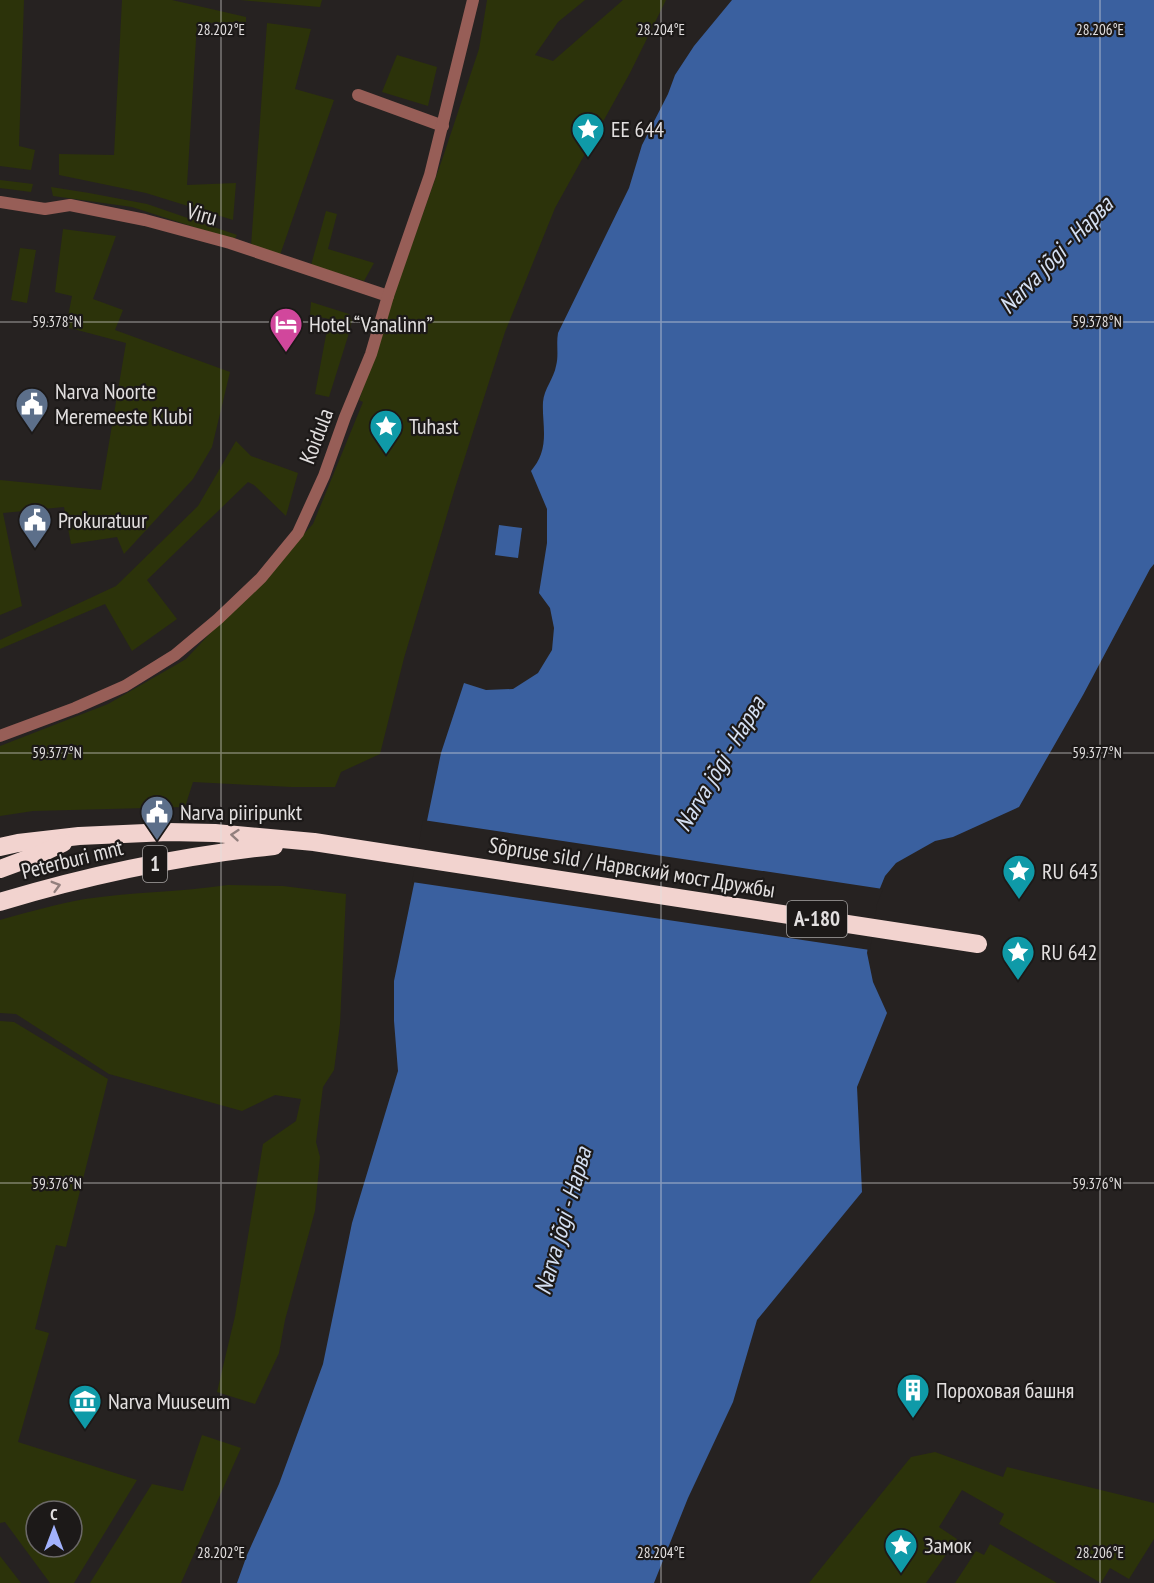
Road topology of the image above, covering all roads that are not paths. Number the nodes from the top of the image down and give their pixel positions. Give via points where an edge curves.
1 (473, 0) edge
2 (358, 95) dead end
3 (443, 126) junction
4 (0, 202) edge
5 (388, 296) junction
6 (0, 736) edge
7 (79, 836) junction
8 (314, 842) junction
9 (0, 847) edge
10 (0, 868) edge
11 (0, 902) edge
12 (978, 944) dead end

1 - 3 street, Koidula
2 - 3 street
3 - 5 street, Koidula
4 - 5 street, Viru via 45,208 70,205 145,220
5 - 6 street, Koidula via 371,354 324,476 298,533 261,578 175,655 125,686
8 -> 7 highway, Peterburi mnt / 1 via 203,833
7 - 9 highway, Peterburi mnt
7 - 10 highway, Peterburi mnt / 1
11 -> 8 highway, Peterburi mnt / 1 via 163,862
8 - 12 highway, Sõpruse sild / Нарвский мост Дружбы / А-180

